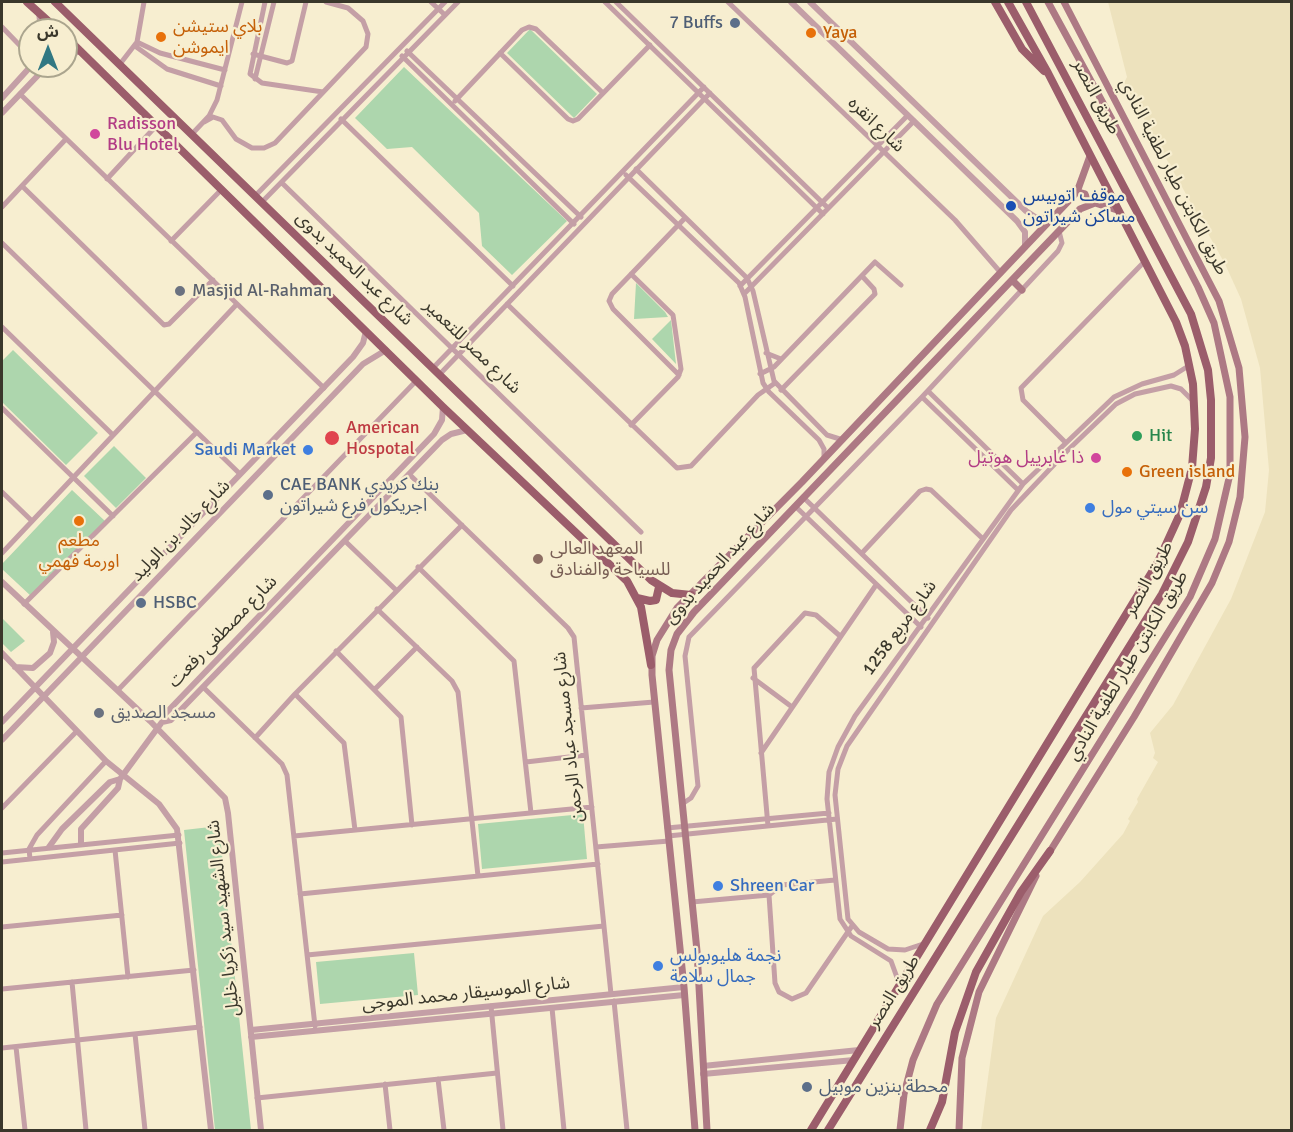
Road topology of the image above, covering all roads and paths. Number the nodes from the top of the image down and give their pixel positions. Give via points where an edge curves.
1 (27, 2) edge
2 (55, 2) edge
3 (144, 2) edge
4 (242, 2) edge
5 (266, 2) edge
6 (274, 2) edge
7 (306, 2) edge
8 (326, 2) edge
9 (431, 2) edge
10 (444, 2) edge
11 (458, 2) edge
12 (605, 2) edge
13 (616, 2) edge
14 (728, 2) edge
15 (791, 2) edge
16 (810, 2) edge
17 (994, 2) edge
18 (1008, 2) edge
19 (1026, 2) edge
20 (1048, 2) edge
21 (1064, 2) edge
22 (438, 8) junction
23 (451, 8) junction
24 (39, 12) junction
25 (445, 15) junction
26 (40, 18) edge
27 (45, 18) edge
28 (2, 27) edge
29 (18, 44) edge
30 (136, 44) junction
31 (650, 45) junction
32 (402, 46) junction
33 (78, 48) edge
34 (81, 51) junction
35 (397, 51) junction
36 (78, 52) edge
37 (409, 52) junction
38 (500, 53) junction
39 (253, 54) junction
40 (261, 56) junction
41 (403, 57) junction
42 (120, 64) junction
43 (225, 70) junction
44 (1048, 73) junction
45 (20, 78) edge
46 (35, 78) edge
47 (255, 79) junction
48 (221, 86) junction
49 (704, 87) junction
50 (323, 92) junction
51 (603, 93) junction
52 (699, 93) junction
53 (710, 93) junction
54 (20, 94) junction
55 (2, 98) edge
56 (457, 98) junction
57 (705, 99) junction
58 (451, 104) junction
59 (2, 113) edge
60 (336, 114) junction
61 (908, 115) junction
62 (342, 120) junction
63 (914, 121) junction
64 (204, 122) junction
65 (157, 125) junction
66 (192, 134) junction
67 (66, 139) junction
68 (877, 147) junction
69 (883, 153) junction
70 (1090, 156) junction
71 (630, 164) junction
72 (636, 170) junction
73 (623, 172) junction
74 (107, 178) junction
75 (629, 178) junction
76 (282, 183) junction
77 (22, 186) junction
78 (222, 189) junction
79 (1077, 192) junction
80 (259, 199) junction
81 (822, 202) junction
82 (2, 204) edge
83 (1089, 204) junction
84 (817, 208) junction
85 (828, 208) junction
86 (1117, 210) junction
87 (823, 214) junction
88 (1030, 215) junction
89 (580, 216) junction
90 (685, 218) junction
91 (1051, 219) junction
92 (586, 222) junction
93 (573, 223) junction
94 (1021, 225) junction
95 (678, 226) junction
96 (579, 229) junction
97 (1059, 231) junction
98 (171, 241) junction
99 (2, 243) edge
100 (1025, 247) junction
101 (1144, 262) junction
102 (1001, 273) junction
103 (631, 274) junction
104 (862, 276) junction
105 (747, 278) junction
106 (213, 280) junction
107 (1012, 280) junction
108 (512, 285) junction
109 (901, 285) dead end
110 (740, 286) junction
111 (752, 287) junction
112 (1022, 290) junction
113 (519, 291) junction
114 (744, 294) junction
115 (237, 304) junction
116 (507, 304) junction
117 (2, 327) edge
118 (366, 330) junction
119 (361, 348) junction
120 (452, 349) junction
121 (386, 350) junction
122 (766, 353) junction
123 (458, 355) junction
124 (371, 357) junction
125 (781, 358) junction
126 (1190, 365) junction
127 (770, 370) junction
128 (436, 372) junction
129 (760, 374) junction
130 (680, 375) junction
131 (417, 380) junction
132 (775, 383) junction
133 (324, 388) junction
134 (766, 388) junction
135 (781, 390) junction
136 (154, 391) junction
137 (928, 391) junction
138 (922, 397) junction
139 (1194, 402) junction
140 (443, 407) junction
141 (2, 408) edge
142 (631, 425) junction
143 (437, 430) junction
144 (467, 430) junction
145 (197, 432) junction
146 (113, 435) junction
147 (446, 437) junction
148 (843, 440) junction
149 (1065, 442) junction
150 (824, 460) junction
151 (240, 474) junction
152 (409, 474) junction
153 (73, 477) junction
154 (1023, 484) junction
155 (1018, 490) junction
156 (2, 492) edge
157 (803, 497) junction
158 (795, 506) junction
159 (814, 508) junction
160 (113, 516) junction
161 (805, 517) junction
162 (32, 521) junction
163 (997, 524) junction
164 (462, 525) junction
165 (642, 532) dead end
166 (982, 538) junction
167 (345, 541) junction
168 (2, 553) edge
169 (862, 553) junction
170 (418, 567) junction
171 (2, 582) edge
172 (876, 585) junction
173 (659, 587) junction
174 (396, 590) junction
175 (691, 595) junction
176 (638, 598) junction
177 (24, 604) junction
178 (377, 609) junction
179 (929, 619) junction
180 (920, 626) junction
181 (925, 631) junction
182 (53, 632) junction
183 (840, 636) junction
184 (72, 647) junction
185 (417, 647) junction
186 (336, 651) junction
187 (2, 653) edge
188 (81, 655) junction
189 (651, 665) junction
190 (15, 667) junction
191 (753, 678) junction
192 (34, 687) junction
193 (203, 687) junction
194 (375, 689) junction
195 (118, 690) junction
196 (295, 694) junction
197 (43, 695) junction
198 (654, 702) junction
199 (792, 707) junction
200 (581, 708) junction
201 (855, 716) junction
202 (863, 720) junction
203 (2, 722) edge
204 (162, 722) junction
205 (157, 730) junction
206 (77, 731) junction
207 (255, 738) junction
208 (2, 740) edge
209 (760, 753) junction
210 (586, 755) junction
211 (106, 761) junction
212 (526, 762) junction
213 (122, 776) junction
214 (682, 804) junction
215 (592, 807) junction
216 (2, 808) edge
217 (531, 813) junction
218 (828, 813) junction
219 (837, 816) junction
220 (472, 819) junction
221 (768, 819) junction
222 (828, 820) junction
223 (69, 822) junction
224 (412, 825) junction
225 (768, 826) junction
226 (668, 828) junction
227 (355, 830) junction
228 (685, 830) junction
229 (80, 832) junction
230 (294, 836) junction
231 (669, 838) junction
232 (180, 839) junction
233 (81, 844) junction
234 (49, 847) junction
235 (596, 847) junction
236 (29, 849) junction
237 (115, 850) junction
238 (1050, 851) junction
239 (2, 852) edge
240 (50, 857) junction
241 (30, 859) junction
242 (2, 862) edge
243 (598, 864) junction
244 (478, 876) junction
245 (835, 880) junction
246 (300, 894) junction
247 (770, 896) junction
248 (692, 902) junction
249 (122, 915) junction
250 (604, 926) junction
251 (852, 926) junction
252 (2, 927) edge
253 (848, 933) junction
254 (923, 944) junction
255 (888, 948) junction
256 (307, 955) junction
257 (885, 956) junction
258 (194, 970) junction
259 (128, 977) junction
260 (72, 982) junction
261 (899, 983) junction
262 (2, 989) edge
263 (684, 991) junction
264 (611, 994) junction
265 (551, 1000) junction
266 (613, 1002) junction
267 (552, 1008) junction
268 (491, 1010) junction
269 (200, 1027) junction
270 (315, 1028) junction
271 (135, 1034) junction
272 (251, 1034) junction
273 (77, 1040) junction
274 (16, 1047) junction
275 (2, 1048) edge
276 (859, 1050) junction
277 (854, 1060) junction
278 (703, 1066) junction
279 (497, 1073) junction
280 (703, 1074) junction
281 (438, 1079) junction
282 (385, 1084) junction
283 (257, 1098) junction
284 (26, 1131) edge
285 (86, 1131) edge
286 (145, 1131) edge
287 (210, 1131) edge
288 (261, 1131) edge
289 (390, 1131) edge
290 (444, 1131) edge
291 (503, 1131) edge
292 (564, 1131) edge
293 (627, 1131) edge
294 (695, 1131) edge
295 (707, 1131) edge
296 (811, 1131) edge
297 (828, 1131) edge
298 (900, 1131) edge
299 (930, 1131) edge
300 (958, 1131) edge

1 - 24 main road
2 - 42 main road, شارع عبد الحميد بدوى
3 - 30 street
4 - 43 street
5 - 39 street
6 - 40 street
7 - 40 street via 291,61
8 - 50 street via 353,11 366,27 368,40 363,53
9 - 22 street
10 - 22 street
10 - 23 street
11 - 23 street
12 - 31 street
13 - 49 street
14 - 68 street, شارع انقره
15 - 61 street, شارع انقره
16 - 88 street
17 - 44 main road via 1026,55
18 - 44 main road, طريق النصر
19 - 297 main road, طريق النصر via 1191,314 1206,361 1211,400 1211,458 1206,487 1188,542 1162,594
20 - 298 main road, طريق الكابتن طيار لطفية النادي via 1115,125 1214,323 1230,397 1230,474 1212,549 1190,597 938,1004 913,1060
21 - 238 main road, طريق الكابتن طيار لطفية النادي via 1220,301 1239,368 1245,437 1240,497 1229,542 1212,583
22 - 25 street
22 - 32 street
23 - 25 street
24 - 26 street
24 - 27 main road
25 - 37 street
28 - 29 street
30 - 42 street
30 - 43 street
30 - 48 street via 167,69
31 - 51 street
31 - 52 street
32 - 35 street
32 - 37 street
33 - 34 main road, شارع عبد الحميد بدوى
34 - 36 street
34 - 65 main road, شارع عبد الحميد بدوى
35 - 41 street
35 - 60 street
37 - 41 street
37 - 56 street
38 - 51 street via 524,28 536,29
38 - 51 street via 573,121
38 - 56 street
39 - 40 street
39 - 47 street via 250,74
40 - 47 street
41 - 58 street
41 - 62 street
42 - 66 main road, شارع عبد الحميد بدوى
43 - 48 street
44 - 70 main road, طريق النصر
45 - 55 street
46 - 54 street
47 - 50 street
48 - 64 street via 215,106
49 - 52 street
49 - 53 street
50 - 64 street via 275,143 264,148 242,143 218,118
52 - 57 street
52 - 71 street
53 - 57 street
53 - 81 street
54 - 59 street
54 - 67 street
56 - 58 street
56 - 89 street
57 - 72 street
57 - 84 street
58 - 93 street
60 - 62 street
60 - 80 street
61 - 63 street, شارع انقره
61 - 68 street
62 - 76 street
62 - 108 street
63 - 69 street
63 - 94 street, شارع انقره
64 - 66 street
65 - 74 street
65 - 78 main road, شارع عبد الحميد بدوى
66 - 80 main road, شارع عبد الحميد بدوى
67 - 74 street
67 - 77 street
68 - 69 street, شارع انقره
68 - 81 street
69 - 85 street
69 - 102 street, شارع انقره via 955,220
70 - 79 main road, شارع عبد الحميد بدوى
70 - 86 main road, طريق النصر
71 - 72 street
71 - 73 street
72 - 75 street
72 - 90 street
73 - 75 street
73 - 89 street
74 - 98 street
75 - 92 street
75 - 95 street
76 - 80 street
76 - 120 street, شارع مصر للتعمير
77 - 82 street
77 - 106 street via 164,325
78 - 98 street
78 - 118 main road, شارع عبد الحميد بدوى
79 - 83 main road via 1085,194
79 - 91 main road, شارع عبد الحميد بدوى
80 - 128 main road, شارع عبد الحميد بدوى
81 - 84 street
81 - 85 street
83 - 86 main road
83 - 97 main road, شارع عبد الحميد بدوى
84 - 87 street
84 - 105 street
85 - 87 street
86 - 101 main road, طريق النصر
87 - 111 street
88 - 91 street
88 - 94 street
89 - 92 street
89 - 93 street
90 - 95 street
90 - 105 street
91 - 100 main road, شارع عبد الحميد بدوى
92 - 96 street
93 - 96 street
93 - 108 street
94 - 100 street via 1026,235
95 - 103 street
95 - 110 street
96 - 113 street
97 - 107 main road, شارع عبد الحميد بدوى
97 - 112 street via 1062,243 1058,251
98 - 106 street
99 - 136 street
100 - 102 main road, شارع عبد الحميد بدوى
101 - 126 main road, طريق النصر via 1176,322
101 - 149 street via 1021,388 1023,400
102 - 148 main road, شارع عبد الحميد بدوى
103 - 130 street via 674,317
103 - 130 street via 611,295 610,305
104 - 109 street via 878,262
104 - 125 street
104 - 135 street via 874,294
105 - 110 street
105 - 111 street
106 - 115 street
107 - 112 main road
107 - 157 main road, شارع عبد الحميد بدوى
108 - 113 street
108 - 120 street
110 - 114 street
111 - 114 street
111 - 122 street
112 - 137 street
113 - 116 street
114 - 129 street
115 - 133 street
115 - 136 street
116 - 123 street
116 - 142 street
117 - 146 street
118 - 119 street, شارع خالد بن الوليد
118 - 121 main road, شارع عبد الحميد بدوى
119 - 124 street
119 - 133 street, شارع خالد بن الوليد
120 - 123 street, شارع مصر للتعمير
120 - 128 street
121 - 124 street, شارع خالد بن الوليد
121 - 131 main road, شارع عبد الحميد بدوى
122 - 125 street
122 - 127 street
123 - 128 street
123 - 165 street, شارع مصر للتعمير
124 - 188 street, شارع خالد بن الوليد
125 - 127 street
126 - 139 main road, طريق النصر
126 - 149 street, شارع مربع 1258 via 1174,375 1114,397
127 - 129 street
127 - 132 street
128 - 173 main road, شارع عبد الحميد بدوى
129 - 134 street
130 - 142 street
131 - 140 main road, شارع عبد الحميد بدوى
131 - 195 street
132 - 134 street
132 - 135 street
133 - 151 street, شارع خالد بن الوليد
134 - 142 street via 685,469 673,466
134 - 150 street via 819,440
135 - 148 street via 827,435
136 - 145 street
136 - 146 street
137 - 138 street
137 - 154 street
138 - 155 street
138 - 159 street
139 - 163 street, شارع مربع 1258 via 1181,389 1166,386 1145,390 1116,404
139 - 254 main road, طريق النصر via 1192,468 1184,503 1158,562
140 - 143 street, شارع مصطفى رفعت
140 - 144 main road, شارع عبد الحميد بدوى
141 - 153 street
143 - 147 street via 442,430
143 - 204 street, شارع مصطفى رفعت via 165,714
144 - 147 street, شارع مصطفى رفعت
144 - 176 main road, شارع عبد الحميد بدوى via 619,574
145 - 151 street
145 - 160 street
146 - 153 street
147 - 152 street, شارع مصطفى رفعت
148 - 150 main road, شارع عبد الحميد بدوى
149 - 154 street, شارع مربع 1258
150 - 175 main road, شارع عبد الحميد بدوى
151 - 184 street, شارع خالد بن الوليد
152 - 164 street, شارع مسجد عباد الرحمن
152 - 167 street, شارع مصطفى رفعت
153 - 160 street
153 - 162 street
154 - 155 street, شارع مربع 1258
155 - 163 street, شارع مربع 1258
156 - 162 street
157 - 158 main road, شارع عبد الحميد بدوى
157 - 159 street
158 - 161 street
158 - 214 main road, شارع عبد الحميد بدوى via 694,612 673,643 669,663
159 - 161 street
159 - 169 street
160 - 177 street
161 - 172 street
161 - 214 street via 687,642 685,656 698,786
162 - 168 street
163 - 166 street, شارع مربع 1258
163 - 179 street, شارع مربع 1258
164 - 170 street
164 - 200 street, شارع مسجد عباد الرحمن via 571,630
166 - 169 street via 926,489
166 - 179 street, شارع مربع 1258
167 - 174 street
167 - 193 street, شارع مصطفى رفعت
169 - 179 street
170 - 174 street
170 - 212 street via 512,658
171 - 177 street, شارع الشهيد سيد زكريا خليل
172 - 180 street
172 - 183 street
173 - 175 main road, شارع عبد الحميد بدوى
173 - 176 main road via 656,600
174 - 178 street
175 - 189 main road, شارع عبد الحميد بدوى via 661,632
176 - 189 main road, شارع عبد الحميد بدوى
177 - 182 street, شارع الشهيد سيد زكريا خليل
178 - 185 street
178 - 186 street
179 - 180 street, شارع مربع 1258
179 - 181 street, شارع مربع 1258
180 - 181 street
180 - 201 street, شارع مربع 1258
181 - 202 street, شارع مربع 1258
182 - 184 street, شارع الشهيد سيد زكريا خليل
182 - 190 street via 52,650 36,666
183 - 191 street via 816,615 805,613 758,662
183 - 199 street
184 - 188 street, شارع الشهيد سيد زكريا خليل
184 - 192 street, شارع خالد بن الوليد
185 - 194 street
185 - 220 street via 458,692
186 - 194 street
186 - 196 street
187 - 190 street, شارع الشهيد سيد زكريا خليل
188 - 195 street, شارع الشهيد سيد زكريا خليل
188 - 197 street, شارع خالد بن الوليد
189 - 198 main road, شارع عبد الحميد بدوى
190 - 192 street, شارع الشهيد سيد زكريا خليل
191 - 199 street
191 - 209 street
192 - 197 street, شارع الشهيد سيد زكريا خليل
192 - 203 street, شارع خالد بن الوليد
193 - 204 street, شارع مصطفى رفعت via 171,720
193 - 207 street
194 - 224 street via 402,719
195 - 205 street, شارع الشهيد سيد زكريا خليل
196 - 207 street
196 - 227 street via 344,742
197 - 206 street, شارع الشهيد سيد زكريا خليل
197 - 208 street, شارع خالد بن الوليد
198 - 200 street
198 - 226 main road, شارع عبد الحميد بدوى
199 - 209 street
200 - 210 street, شارع مسجد عباد الرحمن
201 - 202 street
201 - 218 street, شارع مربع 1258 via 832,761
202 - 219 street, شارع مربع 1258 via 840,761
204 - 205 street
205 - 213 street
205 - 272 street, شارع الشهيد سيد زكريا خليل via 227,803
206 - 211 street, شارع الشهيد سيد زكريا خليل
206 - 216 street
207 - 230 street via 286,772
209 - 221 street
210 - 212 street
210 - 215 street, شارع مسجد عباد الرحمن
211 - 213 street, شارع الشهيد سيد زكريا خليل
211 - 236 street via 37,835
212 - 217 street
213 - 223 street via 112,780
213 - 229 street via 118,788
213 - 232 street, شارع الشهيد سيد زكريا خليل via 165,811
214 - 228 main road, شارع عبد الحميد بدوى
215 - 217 street
215 - 235 street, شارع مسجد عباد الرحمن
217 - 220 street
218 - 219 street
218 - 221 street
218 - 222 street, شارع مربع 1258
219 - 222 street
219 - 251 street, شارع مربع 1258 via 846,911
220 - 224 street
220 - 244 street
221 - 225 street
221 - 228 street
222 - 225 street
222 - 245 street, شارع مربع 1258
223 - 229 street
223 - 234 street
224 - 227 street
225 - 228 street
226 - 228 street
226 - 231 main road, شارع عبد الحميد بدوى
227 - 230 street
228 - 231 street
228 - 248 main road, شارع عبد الحميد بدوى
229 - 233 street
230 - 246 street
231 - 235 street
231 - 263 main road, شارع عبد الحميد بدوى
232 - 233 street
232 - 237 street
232 - 258 street, شارع الشهيد سيد زكريا خليل
233 - 234 street
234 - 236 street
234 - 240 street
235 - 243 street, شارع مسجد عباد الرحمن
236 - 239 street
236 - 241 street
237 - 240 street
237 - 249 street
238 - 299 main road via 976,972 955,1032 942,1102
238 - 300 main road, طريق الكابتن طيار لطفية النادي via 979,992 962,1058
240 - 241 street
241 - 242 street
243 - 244 street
243 - 250 street, شارع مسجد عباد الرحمن
244 - 246 street
245 - 247 street via 782,885
245 - 253 street, شارع مربع 1258 via 840,920
246 - 256 street
247 - 248 street
247 - 253 street via 775,983 785,997 796,998 806,993
248 - 278 main road, شارع عبد الحميد بدوى
249 - 252 street
249 - 259 street
250 - 256 street
250 - 264 street, شارع مسجد عباد الرحمن
251 - 253 street
251 - 255 street
253 - 257 street
254 - 255 street via 905,950
254 - 261 main road, طريق النصر
255 - 257 street
256 - 270 street
257 - 261 street via 895,968
258 - 259 street
258 - 269 street, شارع الشهيد سيد زكريا خليل
259 - 260 street
260 - 262 street
260 - 273 street
261 - 276 main road, طريق النصر
263 - 264 street, شارع الموسيقار محمد الموجى
263 - 266 street, شارع الموسيقار محمد الموجى
263 - 294 main road, شارع عبد الحميد بدوى
264 - 265 street, شارع الموسيقار محمد الموجى
264 - 266 street
265 - 267 street
265 - 268 street, شارع الموسيقار محمد الموجى
266 - 267 street, شارع الموسيقار محمد الموجى
266 - 293 street
267 - 268 street, شارع الموسيقار محمد الموجى
267 - 292 street
268 - 270 street, شارع الموسيقار محمد الموجى
268 - 279 street
269 - 271 street
269 - 287 street, شارع الشهيد سيد زكريا خليل
270 - 272 street, شارع الموسيقار محمد الموجى
271 - 273 street
271 - 286 street
272 - 283 street, شارع الشهيد سيد زكريا خليل
273 - 274 street
273 - 285 street
274 - 275 street
274 - 284 street
276 - 277 main road, طريق النصر
276 - 278 street
277 - 280 street
277 - 296 main road, طريق النصر
278 - 280 main road, شارع عبد الحميد بدوى
279 - 281 street
279 - 291 street
280 - 295 main road, شارع عبد الحميد بدوى
281 - 282 street
281 - 290 street
282 - 283 street
282 - 289 street
283 - 288 street, شارع الشهيد سيد زكريا خليل

